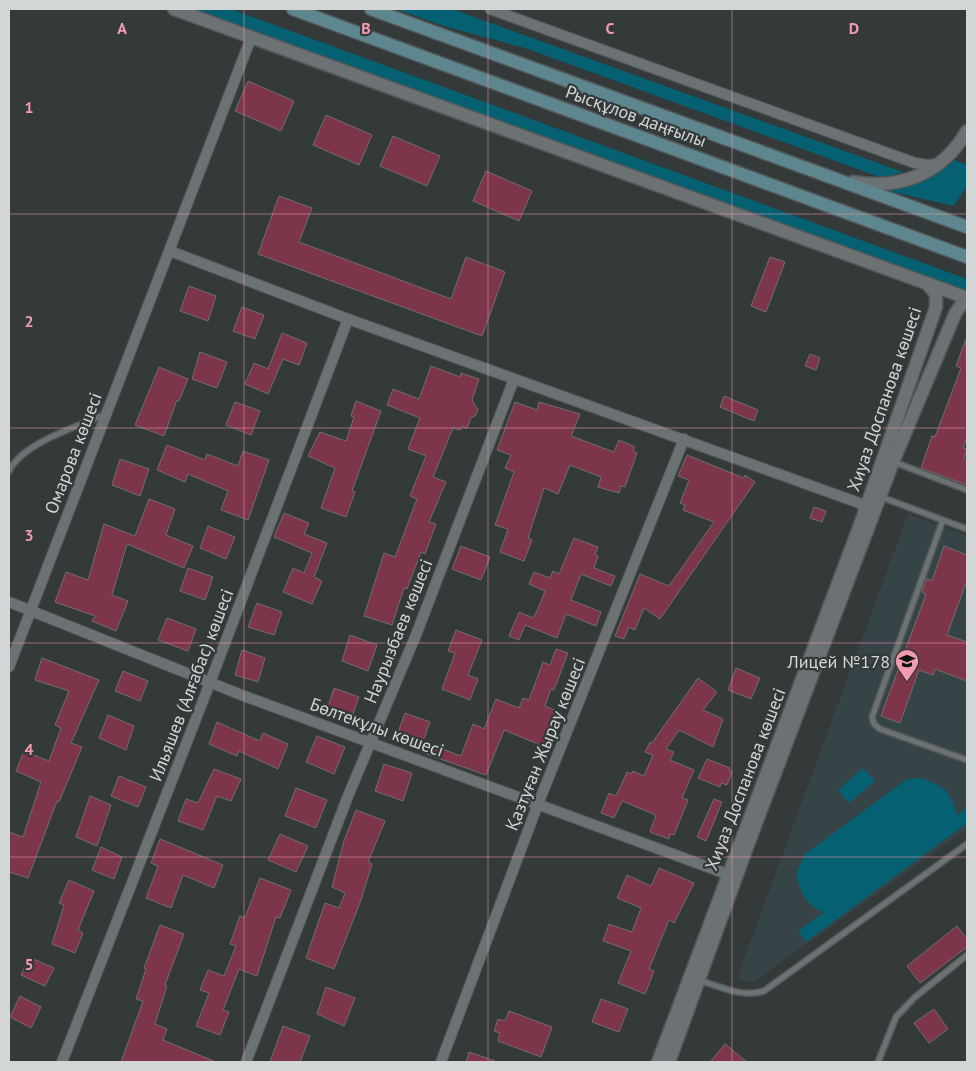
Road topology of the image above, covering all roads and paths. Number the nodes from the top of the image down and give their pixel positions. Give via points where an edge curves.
1 (174, 9) edge
2 (292, 9) edge
3 (371, 9) edge
4 (490, 9) edge
5 (251, 38) junction
6 (967, 131) edge
7 (940, 163) junction
8 (830, 178) junction
9 (967, 227) edge
10 (170, 251) junction
11 (967, 257) edge
12 (927, 284) junction
13 (967, 298) edge
14 (967, 302) edge
15 (348, 319) junction
16 (514, 379) junction
17 (106, 413) junction
18 (684, 440) junction
19 (888, 460) junction
20 (9, 471) edge
21 (967, 490) edge
22 (876, 494) junction
23 (871, 508) junction
24 (943, 520) junction
25 (967, 529) edge
26 (9, 602) edge
27 (30, 610) junction
28 (9, 667) edge
29 (210, 683) junction
30 (370, 742) junction
31 (967, 760) edge
32 (538, 804) junction
33 (967, 844) edge
34 (732, 875) junction
35 (967, 955) edge
36 (694, 979) junction
37 (62, 1062) edge
38 (246, 1062) edge
39 (441, 1062) edge
40 (658, 1062) edge
41 (669, 1062) edge
42 (878, 1062) edge

1 - 5 street
2 - 11 main road, Рысқұлов даңғылы
3 - 8 main road, Рысқұлов даңғылы
4 - 7 street via 915,163
5 - 10 street, Омарова көшесі
5 - 12 street
6 - 7 street via 956,148
7 - 8 street via 914,178 895,184 873,185
8 - 9 main road, Рысқұлов даңғылы
10 - 15 street
10 - 17 street, Омарова көшесі
12 - 13 street
12 - 19 street, Хиуаз Доспанова көшесі via 936,294 936,308
14 - 19 street, Хиуаз Доспанова көшесі via 955,314
15 - 16 street
15 - 29 street, Ильяшев (Алғабас) көшесі
16 - 18 street
16 - 30 street, Наурызбаев көшесі via 416,635
17 - 20 lane via 30,448
17 - 27 street, Омарова көшесі
18 - 23 street
18 - 32 street, Қазтуған Жырау көшесі
19 - 21 lane
19 - 22 street, Хиуаз Доспанова көшесі
22 - 23 street, Хиуаз Доспанова көшесі
22 - 24 lane
23 - 34 street, Хиуаз Доспанова көшесі
24 - 25 lane
24 - 31 lane via 872,717 880,729
26 - 27 street, Бөлтекұлы көшесі
27 - 28 street, Омарова көшесі
27 - 29 street, Бөлтекұлы көшесі
29 - 30 street, Бөлтекұлы көшесі
29 - 37 street, Ильяшев (Алғабас) көшесі
30 - 32 street, Бөлтекұлы көшесі
30 - 38 street, Наурызбаев көшесі
32 - 34 street, Бөлтекұлы көшесі
32 - 39 street, Қазтуған Жырау көшесі
33 - 36 lane via 764,991 740,993
34 - 36 street, Хиуаз Доспанова көшесі
35 - 42 lane via 914,998 896,1018
36 - 40 street, Хиуаз Доспанова көшесі
36 - 41 street, Хиуаз Доспанова көшесі

